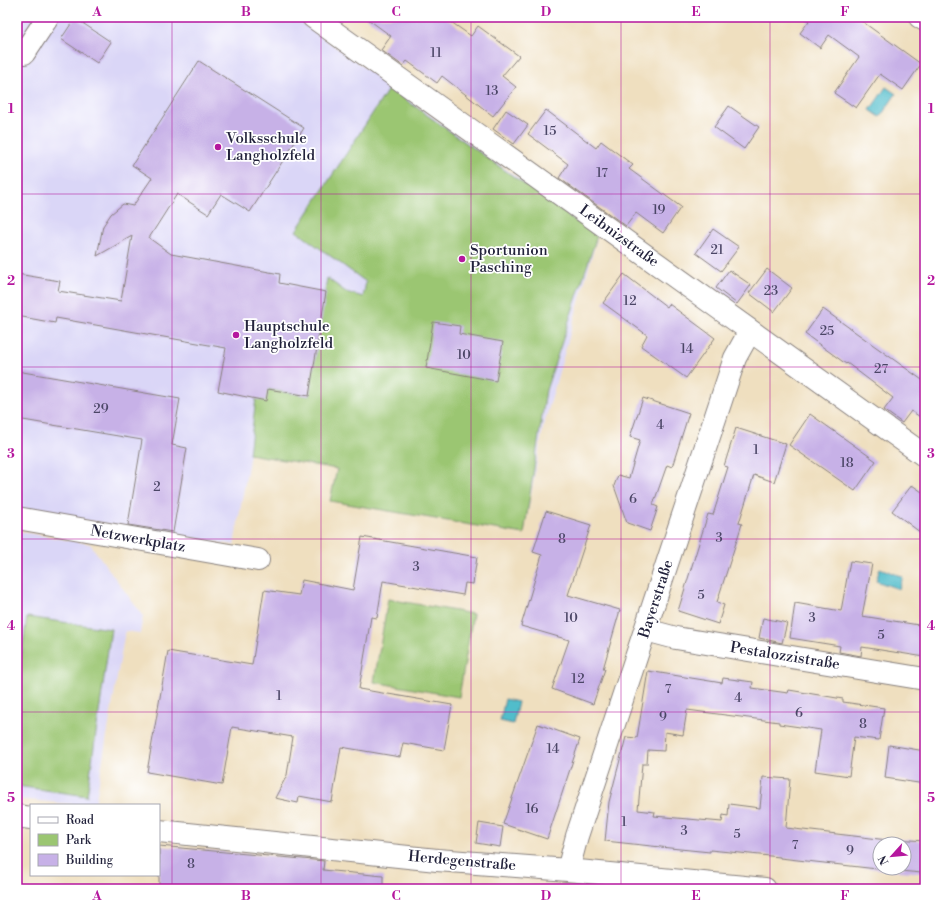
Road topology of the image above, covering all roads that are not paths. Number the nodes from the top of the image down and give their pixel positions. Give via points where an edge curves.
1 (48, 17) edge
2 (312, 17) edge
3 (920, 17) edge
4 (925, 20) edge
5 (17, 48) edge
6 (750, 331) junction
7 (925, 456) edge
8 (17, 518) edge
9 (258, 560) dead end
10 (646, 630) junction
11 (925, 679) edge
12 (17, 816) edge
13 (30, 818) edge
14 (160, 831) edge
15 (568, 870) junction
16 (765, 889) edge

1 - 5 street via 24,53
2 - 6 street, Leibnizstraße
3 - 4 street
6 - 7 street, Leibnizstraße
6 - 10 street, Bayerstraße via 735,358
8 - 9 street, Netzwerkplatz
10 - 11 street, Pestalozzistraße via 676,638
10 - 15 street, Bayerstraße
12 - 13 street
14 - 15 street, Herdegenstraße via 430,859
15 - 16 street, Herdegenstraße

